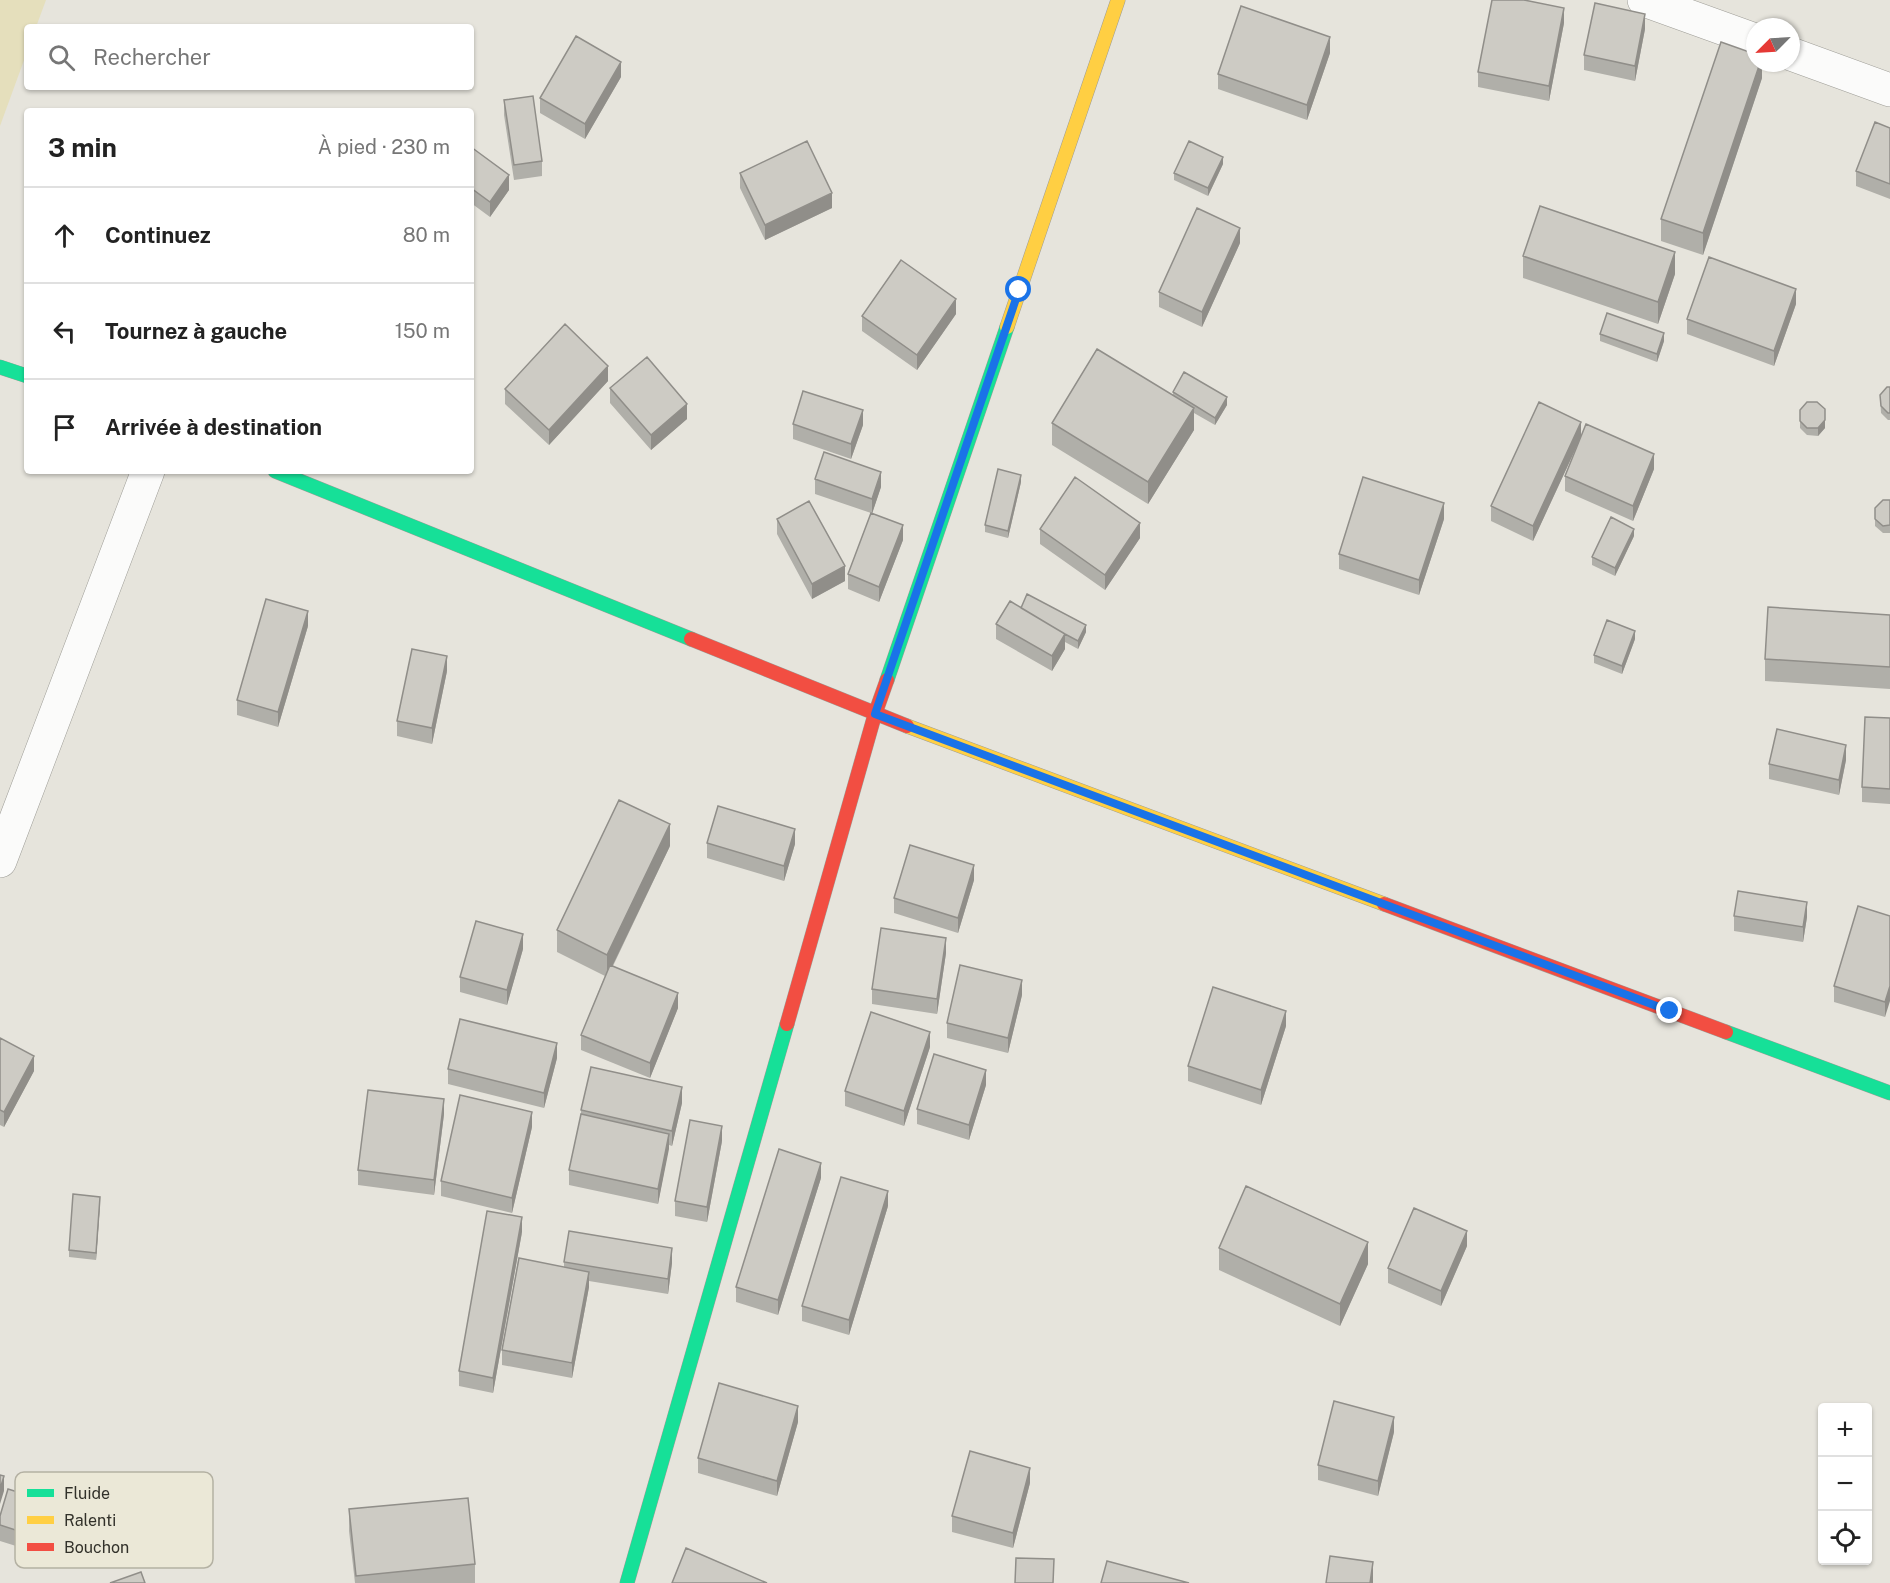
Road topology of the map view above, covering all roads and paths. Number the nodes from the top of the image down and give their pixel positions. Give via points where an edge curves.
1 (1118, 0) edge
2 (1644, 0) edge
3 (1746, 37) edge
4 (1800, 57) edge
5 (1890, 90) edge
6 (0, 367) edge
7 (24, 375) edge
8 (147, 474) edge
9 (282, 474) edge
10 (875, 714) junction
11 (0, 861) edge
12 (1890, 1093) edge
13 (627, 1583) edge

1 - 10 main road
2 - 3 street
4 - 5 street
6 - 7 main road
8 - 11 street
9 - 10 main road
10 - 12 main road
10 - 13 main road

